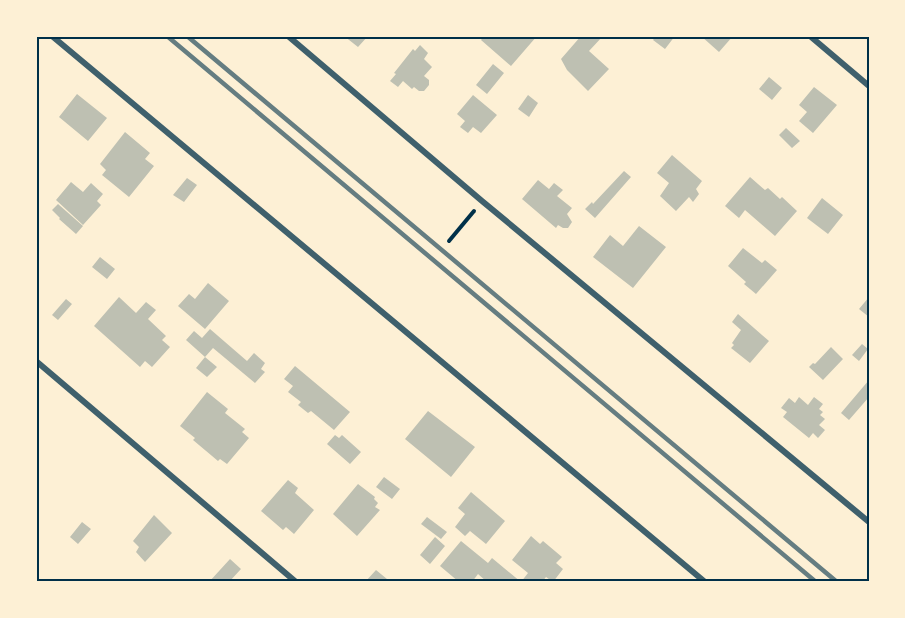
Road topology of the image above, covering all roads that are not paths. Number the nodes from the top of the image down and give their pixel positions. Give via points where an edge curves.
1 (52, 36) edge
2 (288, 36) edge
3 (810, 36) edge
4 (869, 86) edge
5 (36, 361) edge
6 (869, 522) edge
7 (296, 582) edge
8 (705, 582) edge

1 - 8 street
2 - 6 street
3 - 4 street
5 - 7 street

